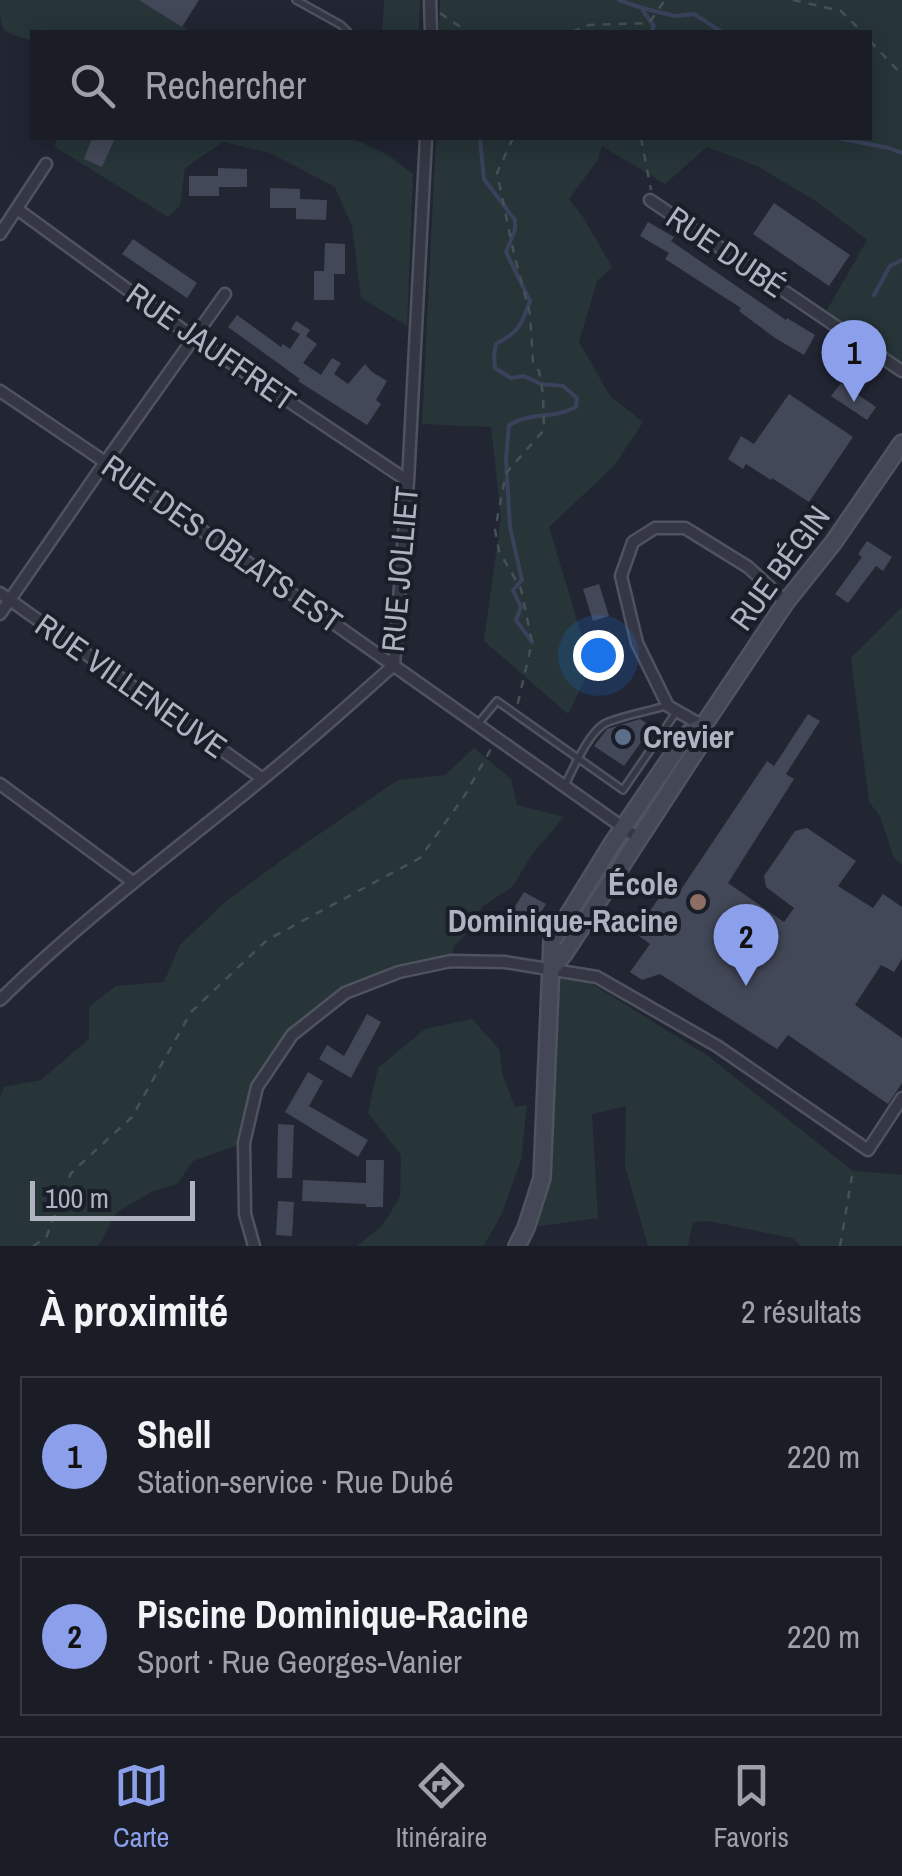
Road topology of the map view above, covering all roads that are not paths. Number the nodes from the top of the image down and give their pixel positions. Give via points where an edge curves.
1 (296, 0) edge
2 (430, 3) edge
3 (346, 30) edge
4 (431, 30) edge
5 (426, 140) edge
6 (46, 164) dead end
7 (652, 202) road end
8 (17, 209) junction
9 (0, 234) edge
10 (225, 294) dead end
11 (194, 338) junction
12 (902, 371) edge
13 (0, 391) edge
14 (902, 444) edge
15 (105, 462) junction
16 (408, 482) junction
17 (5, 596) edge
18 (786, 602) junction
19 (0, 614) edge
20 (394, 665) junction
21 (672, 708) junction
22 (478, 724) junction
23 (703, 726) junction
24 (659, 738) junction
25 (676, 750) junction
26 (579, 758) junction
27 (638, 768) junction
28 (263, 779) junction
29 (655, 780) junction
30 (0, 784) edge
31 (565, 786) junction
32 (624, 827) junction
33 (638, 838) junction
34 (133, 882) junction
35 (551, 969) junction
36 (0, 1000) edge
37 (902, 1098) edge
38 (254, 1246) edge
39 (516, 1246) edge

1 - 3 lane
2 - 4 street
5 - 16 street, RUE JOLLIET
6 - 8 street
7 - 12 street, RUE DUBÉ
8 - 9 street
8 - 11 street, RUE JAUFFRET
10 - 11 street
11 - 15 street
11 - 16 street, RUE JAUFFRET
13 - 15 street, RUE DES OBLATS EST
14 - 18 street, RUE BÉGIN
15 - 17 street
15 - 20 street, RUE DES OBLATS EST
16 - 20 street, RUE JOLLIET
17 - 19 street
17 - 28 street, RUE VILLENEUVE
18 - 21 street via 748,567 685,528 655,528 633,542 621,576 638,643
18 - 23 street, RUE BÉGIN
20 - 22 street, RUE DES OBLATS EST
20 - 28 street, RUE JOLLIET
21 - 23 street
21 - 24 lane
21 - 26 lane via 604,724
22 - 26 lane via 497,700
22 - 31 street, RUE DES OBLATS EST
23 - 25 street, RUE BÉGIN
23 - 33 street, RUE BÉGIN via 703,740
24 - 25 lane
24 - 27 lane
25 - 29 street, RUE BÉGIN
26 - 27 lane via 624,790
26 - 31 lane
27 - 29 lane
28 - 34 street, RUE JOLLIET
29 - 32 street, RUE BÉGIN
30 - 34 street
31 - 32 street, RUE DES OBLATS EST
32 - 33 street, RUE DES OBLATS EST
32 - 35 street, RUE BÉGIN via 552,941
33 - 35 street, RUE BÉGIN
34 - 36 street, RUE JOLLIET
35 - 37 street via 597,977 718,1046 868,1150
35 - 38 street via 452,960 399,972 345,992 292,1035 257,1087 244,1144 245,1214
35 - 39 street, RUE BÉGIN via 542,1178

